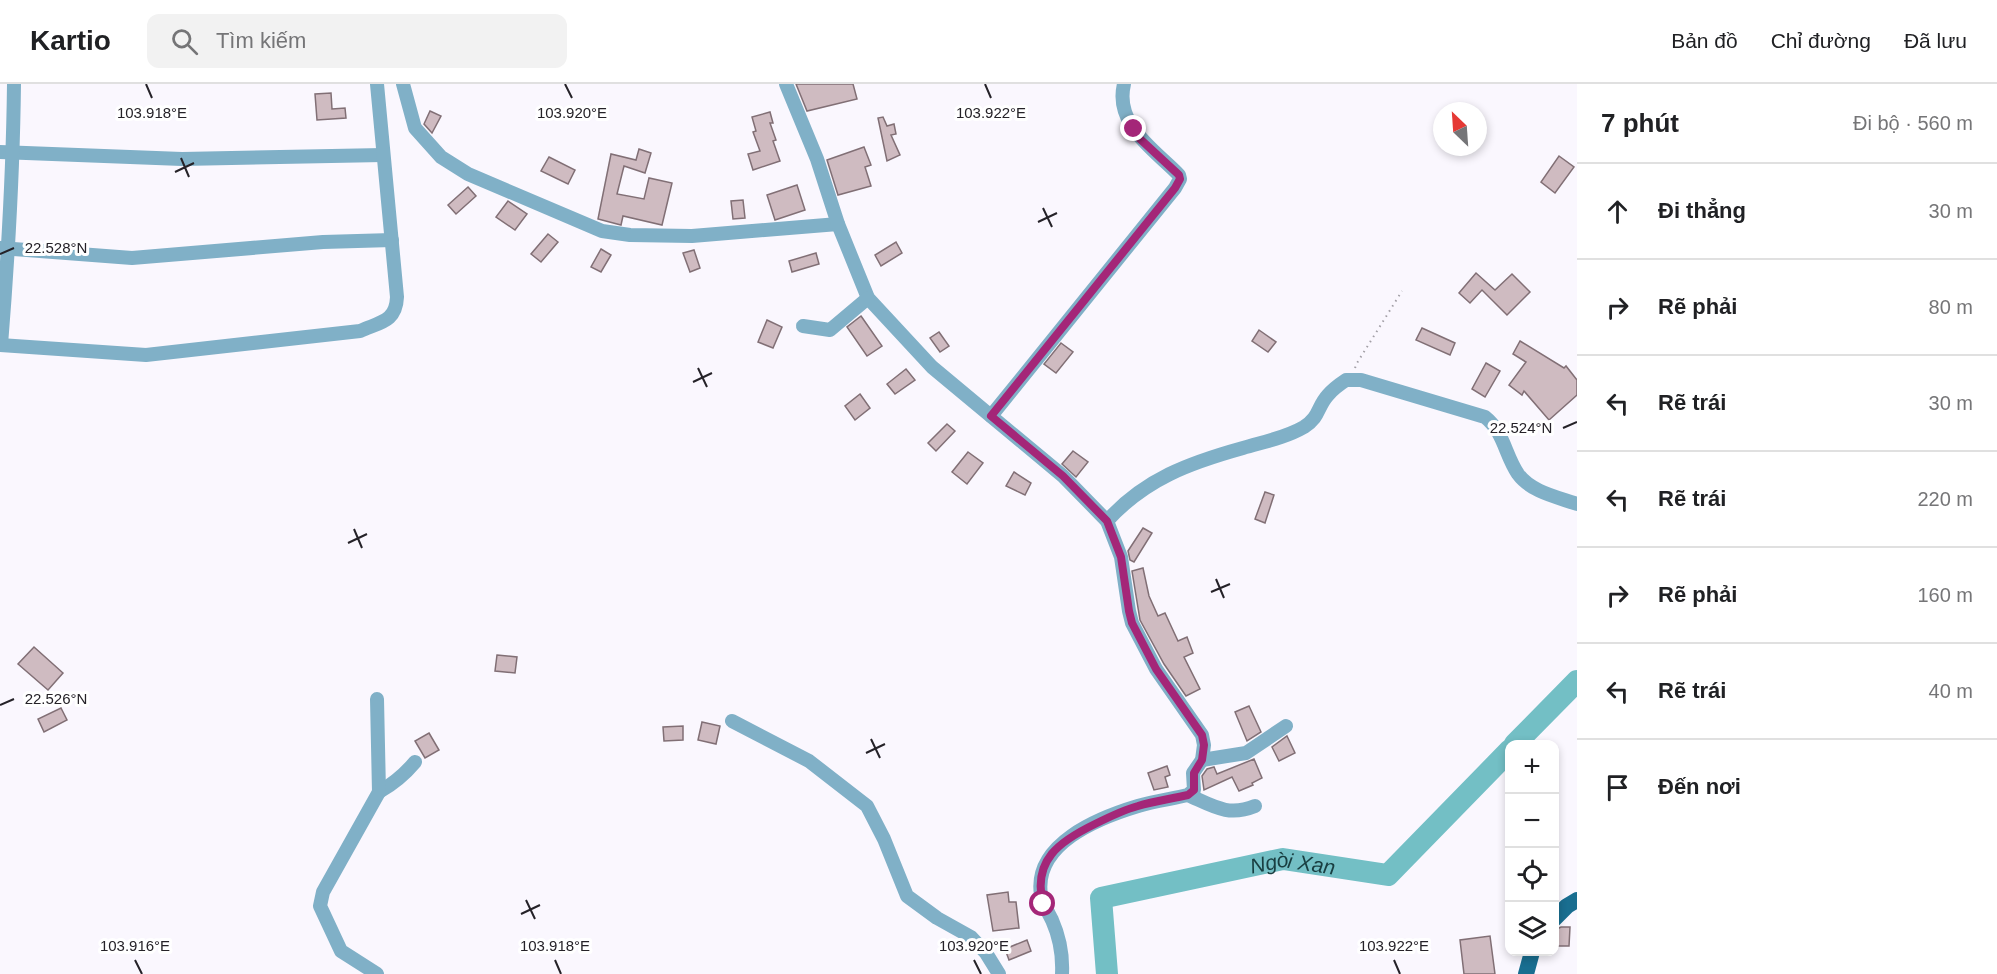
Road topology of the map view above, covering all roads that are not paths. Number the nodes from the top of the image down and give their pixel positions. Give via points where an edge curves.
1 (14, 84) edge
2 (377, 84) edge
3 (403, 84) edge
4 (786, 84) edge
5 (1124, 84) edge
6 (7, 152) edge
7 (383, 155) junction
8 (838, 224) junction
9 (392, 240) junction
10 (4, 249) edge
11 (868, 298) junction
12 (803, 326) dead end
13 (0, 345) edge
14 (991, 416) junction
15 (1577, 504) edge
16 (1107, 521) junction
17 (377, 699) dead end
18 (732, 721) dead end
19 (1286, 726) dead end
20 (1202, 760) junction
21 (415, 762) dead end
22 (379, 792) junction
23 (1188, 795) junction
24 (1255, 806) dead end
25 (1577, 900) edge
26 (1559, 915) edge
27 (1531, 956) edge
28 (377, 974) edge
29 (999, 974) edge
30 (1062, 974) edge
31 (1526, 974) edge

1 - 6 street
2 - 7 street
3 - 8 street via 415,128 441,157 468,174 602,231 692,236
4 - 8 street
5 - 14 street via 1124,106 1139,138 1180,179
6 - 7 street via 182,159
6 - 10 street
7 - 9 street
8 - 11 street
9 - 10 street via 132,258
9 - 13 street via 397,309 388,320 360,332 146,355
10 - 13 street
11 - 12 street via 830,330
11 - 14 street via 932,367
14 - 16 street via 1063,476
15 - 16 street via 1529,485 1518,474 1494,424 1485,417 1361,380 1346,380 1329,393 1315,418 1303,428 1180,469 1147,485
16 - 20 street via 1121,557 1132,623 1156,669 1202,735
17 - 22 street
18 - 29 street via 809,761 867,806 907,896 970,937
19 - 20 street via 1246,753
20 - 23 street via 1194,773 1194,790
21 - 22 street
22 - 28 street via 323,892 320,906 341,951
23 - 24 street via 1226,811 1242,812
23 - 30 street via 1138,806 1105,819 1066,840 1049,856 1042,872 1041,894 1061,944
25 - 26 main road
27 - 31 main road

